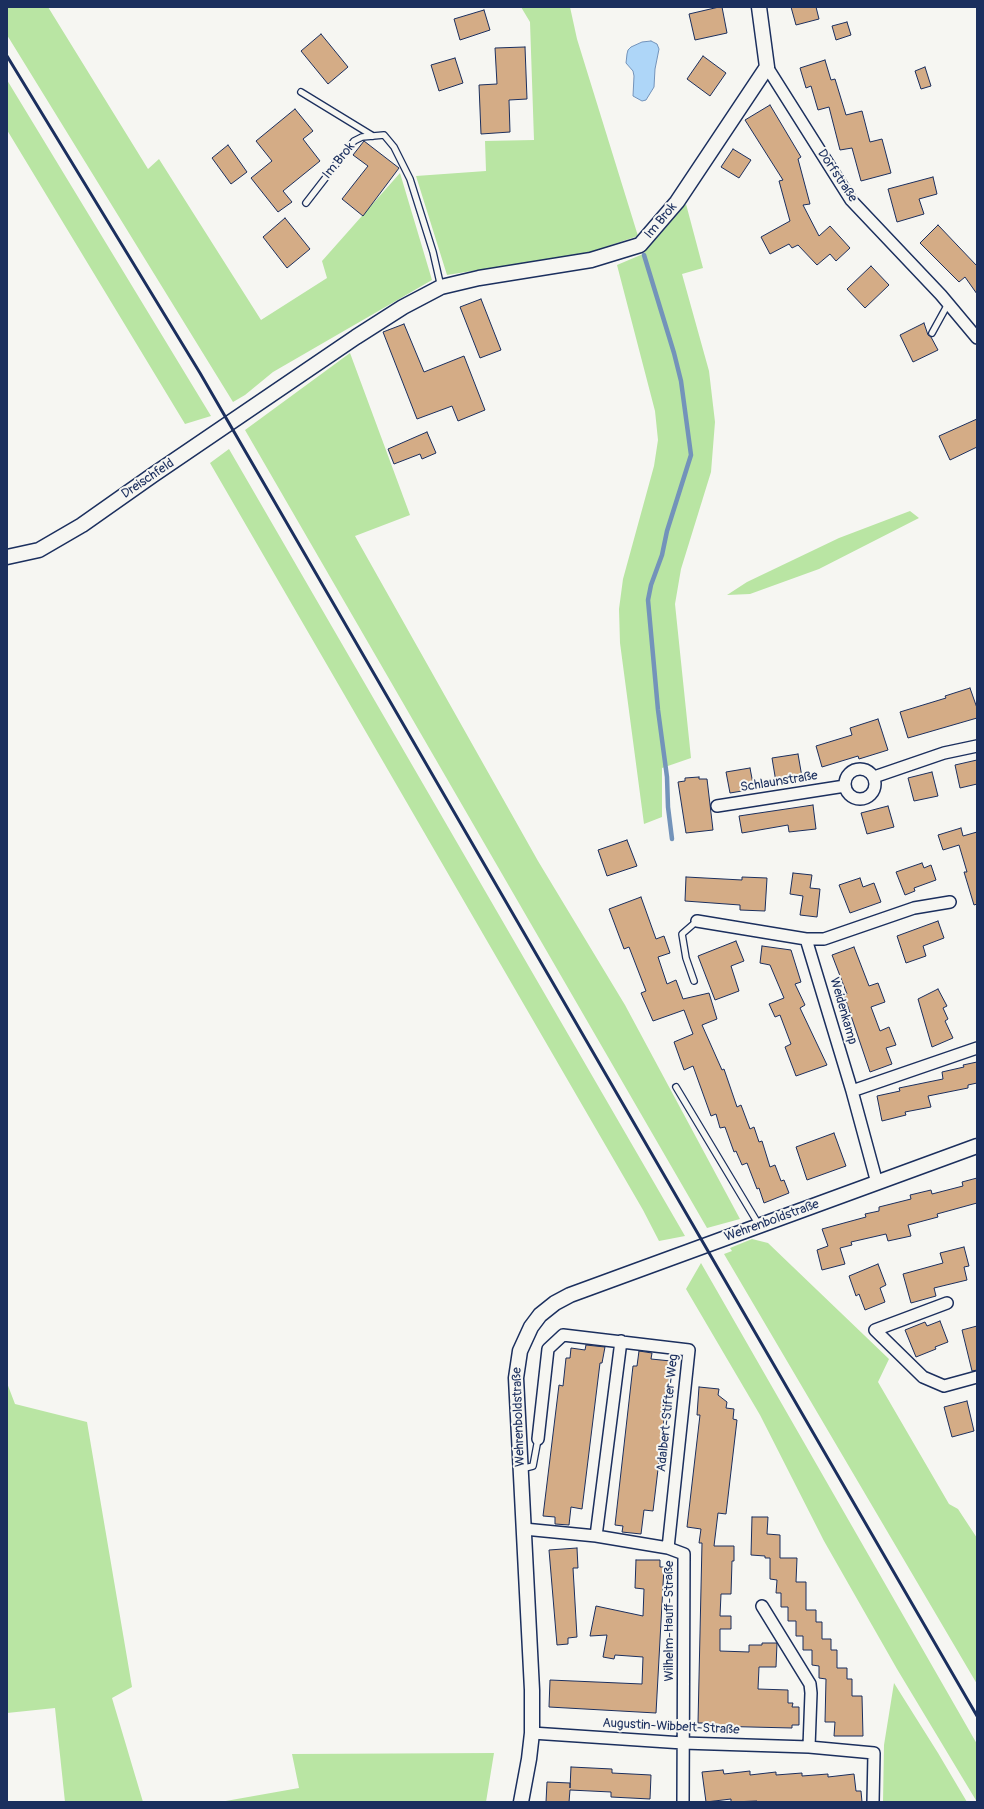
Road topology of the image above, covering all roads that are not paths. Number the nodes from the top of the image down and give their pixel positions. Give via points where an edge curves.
1 (759, 7) edge
2 (767, 67) junction
3 (301, 92) dead end
4 (373, 136) junction
5 (306, 202) dead end
6 (441, 287) junction
7 (948, 304) junction
8 (932, 333) dead end
9 (977, 338) edge
10 (282, 387) joint
11 (7, 557) edge
12 (977, 746) edge
13 (874, 777) junction
14 (845, 786) junction
15 (717, 806) dead end
16 (950, 902) dead end
17 (697, 921) joint
18 (806, 939) junction
19 (694, 981) dead end
20 (977, 1048) edge
21 (676, 1088) dead end
22 (852, 1091) junction
23 (977, 1146) edge
24 (877, 1183) junction
25 (759, 1226) junction
26 (947, 1303) dead end
27 (621, 1341) junction
28 (977, 1377) edge
29 (538, 1439) joint
30 (521, 1469) junction
31 (524, 1530) junction
32 (596, 1536) junction
33 (668, 1548) junction
34 (762, 1606) dead end
35 (532, 1733) junction
36 (683, 1743) junction
37 (809, 1746) junction
38 (521, 1802) edge
39 (683, 1802) edge
40 (873, 1802) edge

1 - 2 street, Dorfstraße
2 - 6 street, Im Brok via 677,202 640,245 592,260 479,278
2 - 7 street, Dorfstraße via 851,200
3 - 4 lane
4 - 5 lane, Im Brok via 354,141
4 - 6 lane via 384,135 394,147 410,179
6 - 10 street, Im Brok via 403,307
7 - 8 lane
7 - 9 street, Dorfstraße
10 - 11 street, Dreischfeld via 82,525 39,550
12 - 13 street via 944,753
13 - 14 street via 866,770 856,769 847,776
13 - 14 street via 874,790 865,798 852,797
14 - 15 street, Schlaunstraße
16 - 18 street via 914,908 824,939
17 - 18 street
17 - 19 lane via 682,934 686,958
18 - 22 street, Weidenkamp
20 - 22 street
21 - 25 lane
22 - 24 street, Weidenkamp
23 - 24 street, Wehrenboldstraße
24 - 25 street, Wehrenboldstraße
25 - 30 street, Wehrenboldstraße via 570,1295 540,1315 525,1339 517,1364 516,1394
26 - 28 street via 875,1330 923,1378 944,1386
27 - 29 street, Adalbert-Stifter-Weg via 563,1335 548,1349
27 - 32 street
27 - 33 street, Adalbert-Stifter-Weg via 689,1350
29 - 30 lane via 534,1466
30 - 31 street, Wehrenboldstraße
31 - 32 street, Wilhelm-Hauff-Straße
31 - 35 street, Wehrenboldstraße via 532,1682
32 - 33 street, Wilhelm-Hauff-Straße
33 - 36 street, Wilhelm-Hauff-Straße via 684,1554
34 - 37 street via 810,1684
35 - 36 street, Augustin-Wibbelt-Straße
35 - 38 street, Wehrenboldstraße
36 - 37 street, Augustin-Wibbelt-Straße
36 - 39 street, Wilhelm-Hauff-Straße
37 - 40 street, Augustin-Wibbelt-Straße via 874,1753

